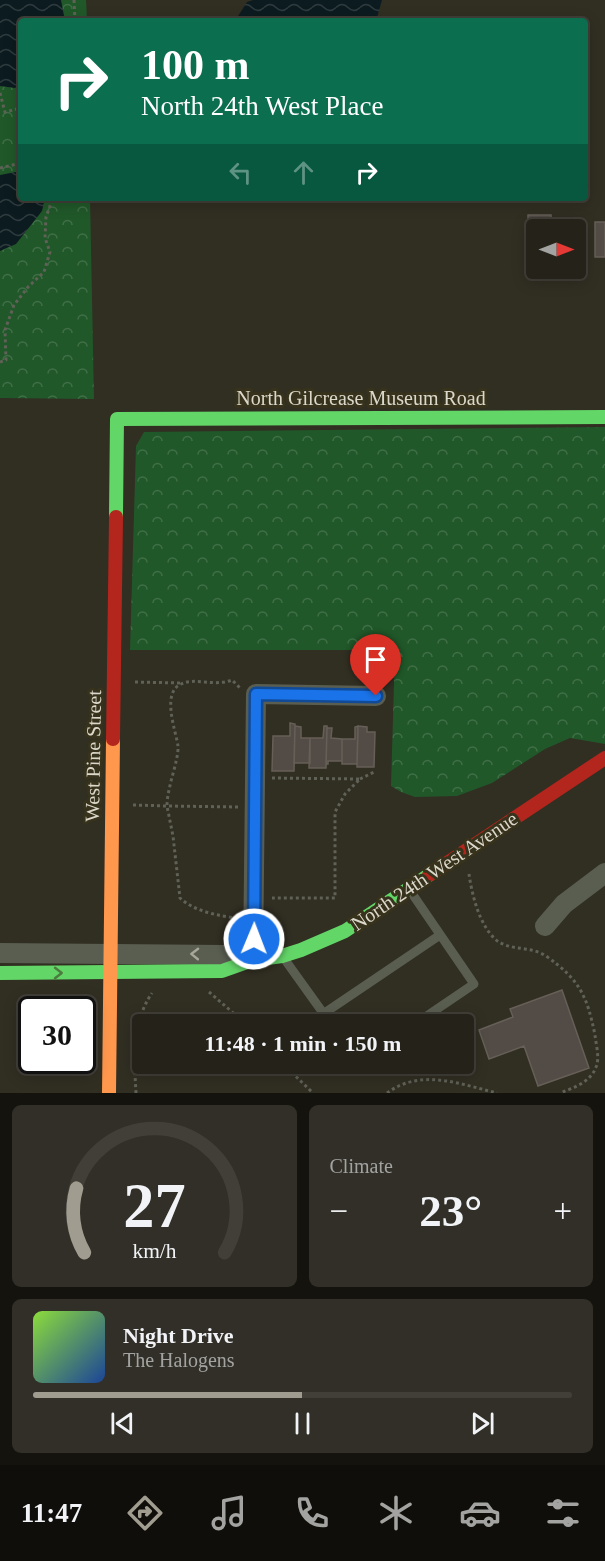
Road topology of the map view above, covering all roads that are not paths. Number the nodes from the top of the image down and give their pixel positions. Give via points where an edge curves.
1 (605, 417) edge
2 (117, 419) joint
3 (376, 696) dead end
4 (605, 759) edge
5 (605, 873) edge
6 (408, 888) junction
7 (545, 926) dead end
8 (440, 935) junction
9 (0, 952) edge
10 (110, 953) junction
11 (282, 956) junction
12 (253, 960) junction
13 (0, 973) edge
14 (111, 973) junction
15 (324, 1014) joint
16 (430, 1014) edge
17 (109, 1093) edge

1 - 2 street, North Gilcrease Museum Road
2 - 10 street, West Pine Street
3 - 12 street via 256,694
4 - 6 street, North 24th West Avenue
5 - 7 street via 564,904
6 - 8 lane
6 - 11 street, North 24th West Avenue via 345,931
8 - 15 lane
8 - 16 lane via 474,984
9 - 10 street, North 24th West Avenue
12 -> 10 street, North 24th West Avenue via 225,955
10 - 14 street, West Pine Street
11 - 12 street, North 24th West Avenue
11 - 15 lane
12 - 14 street, North 24th West Avenue via 222,971
13 -> 14 street, North 24th West Avenue
14 - 17 street, West Pine Street

